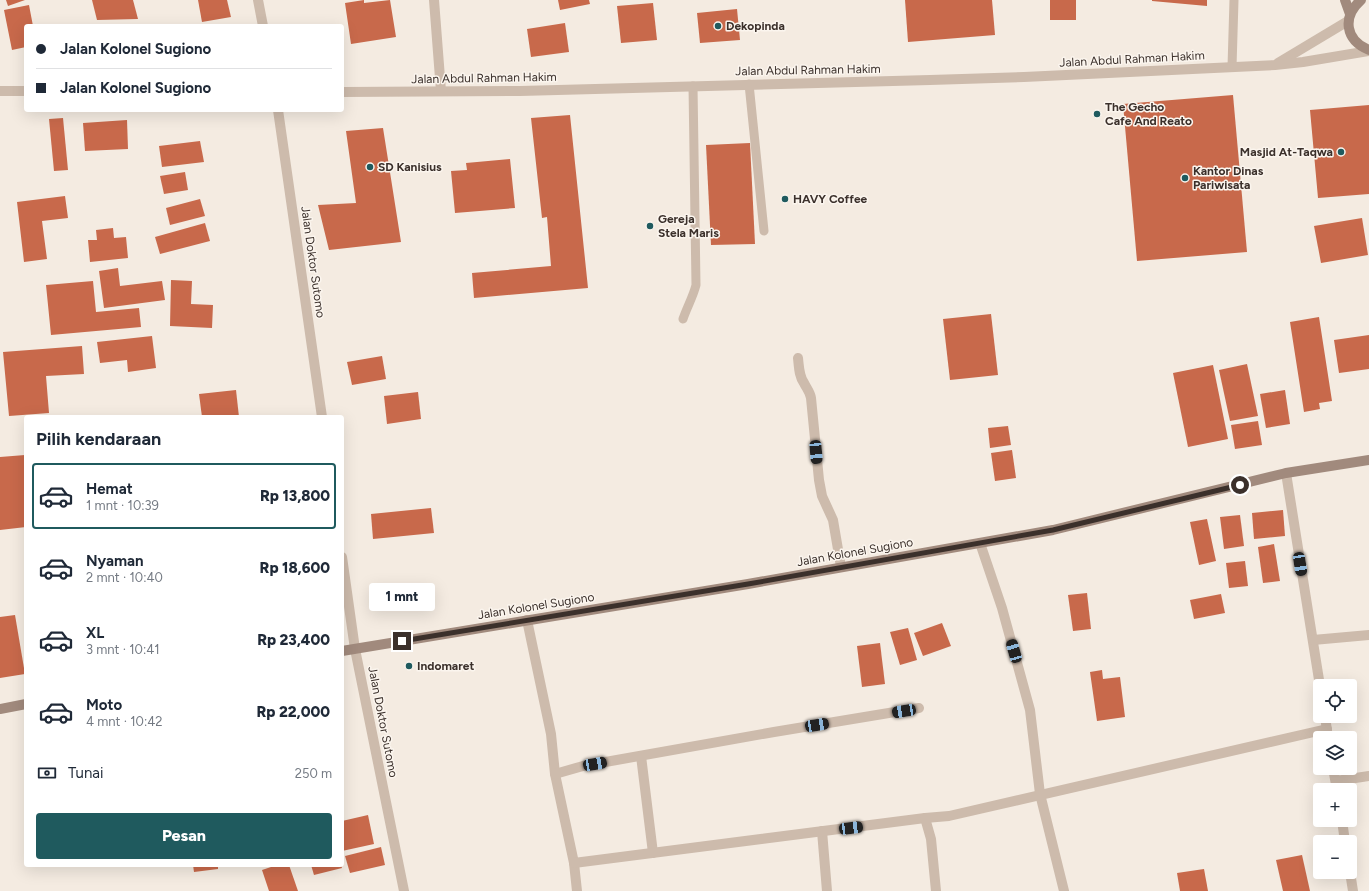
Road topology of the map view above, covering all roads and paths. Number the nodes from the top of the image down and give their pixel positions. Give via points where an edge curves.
1 (258, 0) edge
2 (434, 0) edge
3 (1234, 0) edge
4 (1345, 0) edge
5 (1361, 0) edge
6 (1349, 17) junction
7 (263, 24) edge
8 (1369, 51) edge
9 (1275, 65) junction
10 (1232, 67) junction
11 (749, 84) junction
12 (693, 86) junction
13 (0, 91) edge
14 (24, 91) edge
15 (441, 91) junction
16 (344, 92) edge
17 (278, 112) edge
18 (764, 231) dead end
19 (683, 319) dead end
20 (798, 358) dead end
21 (322, 415) edge
22 (1369, 460) edge
23 (1286, 473) junction
24 (980, 543) junction
25 (841, 567) junction
26 (344, 571) edge
27 (527, 620) junction
28 (1369, 635) edge
29 (1313, 640) junction
30 (355, 649) junction
31 (344, 651) edge
32 (1319, 679) edge
33 (24, 704) edge
34 (919, 708) dead end
35 (0, 709) edge
36 (1313, 737) edge
37 (641, 756) junction
38 (555, 774) junction
39 (1369, 776) edge
40 (1343, 783) edge
41 (1040, 794) junction
42 (925, 818) junction
43 (822, 831) junction
44 (653, 853) junction
45 (574, 863) junction
46 (1351, 879) edge
47 (404, 891) edge
48 (577, 891) edge
49 (827, 891) edge
50 (936, 891) edge
51 (1064, 891) edge
52 (1353, 891) edge

1 - 7 street
2 - 15 street
3 - 10 lane
4 - 6 main road
5 - 6 main road via 1354,6
6 - 8 main road via 1349,29 1356,43
6 - 9 street
8 - 9 street, Jalan Abdul Rahman Hakim
9 - 10 street, Jalan Abdul Rahman Hakim
10 - 11 street, Jalan Abdul Rahman Hakim via 1024,77
11 - 12 street, Jalan Abdul Rahman Hakim
11 - 18 lane
12 - 15 street, Jalan Abdul Rahman Hakim
12 - 19 lane via 696,285
13 - 14 street
15 - 16 street, Jalan Abdul Rahman Hakim
17 - 21 street, Jalan Doktor Sutomo
20 - 25 street via 799,372 810,391 819,480 822,496 833,520
22 - 23 main road, Jalan Kolonel Sugiono
23 - 24 main road, Jalan Kolonel Sugiono via 1053,530
23 - 29 street
24 - 25 main road, Jalan Kolonel Sugiono
24 - 41 street via 1002,608 1030,710
25 - 27 main road, Jalan Kolonel Sugiono
26 - 30 street, Jalan Doktor Sutomo
27 - 30 main road, Jalan Kolonel Sugiono
27 - 38 street via 551,734
28 - 29 street
29 - 32 street
30 - 31 main road, Jalan Kolonel Sugiono
30 - 47 street, Jalan Doktor Sutomo
33 - 35 main road
34 - 37 street
36 - 41 street
37 - 38 street via 583,766
37 - 44 street
38 - 45 street
39 - 40 street
41 - 42 street via 949,816
41 - 51 street
42 - 43 street
42 - 50 street via 931,839
43 - 44 street
43 - 49 street
44 - 45 street
45 - 48 street
46 - 52 street

